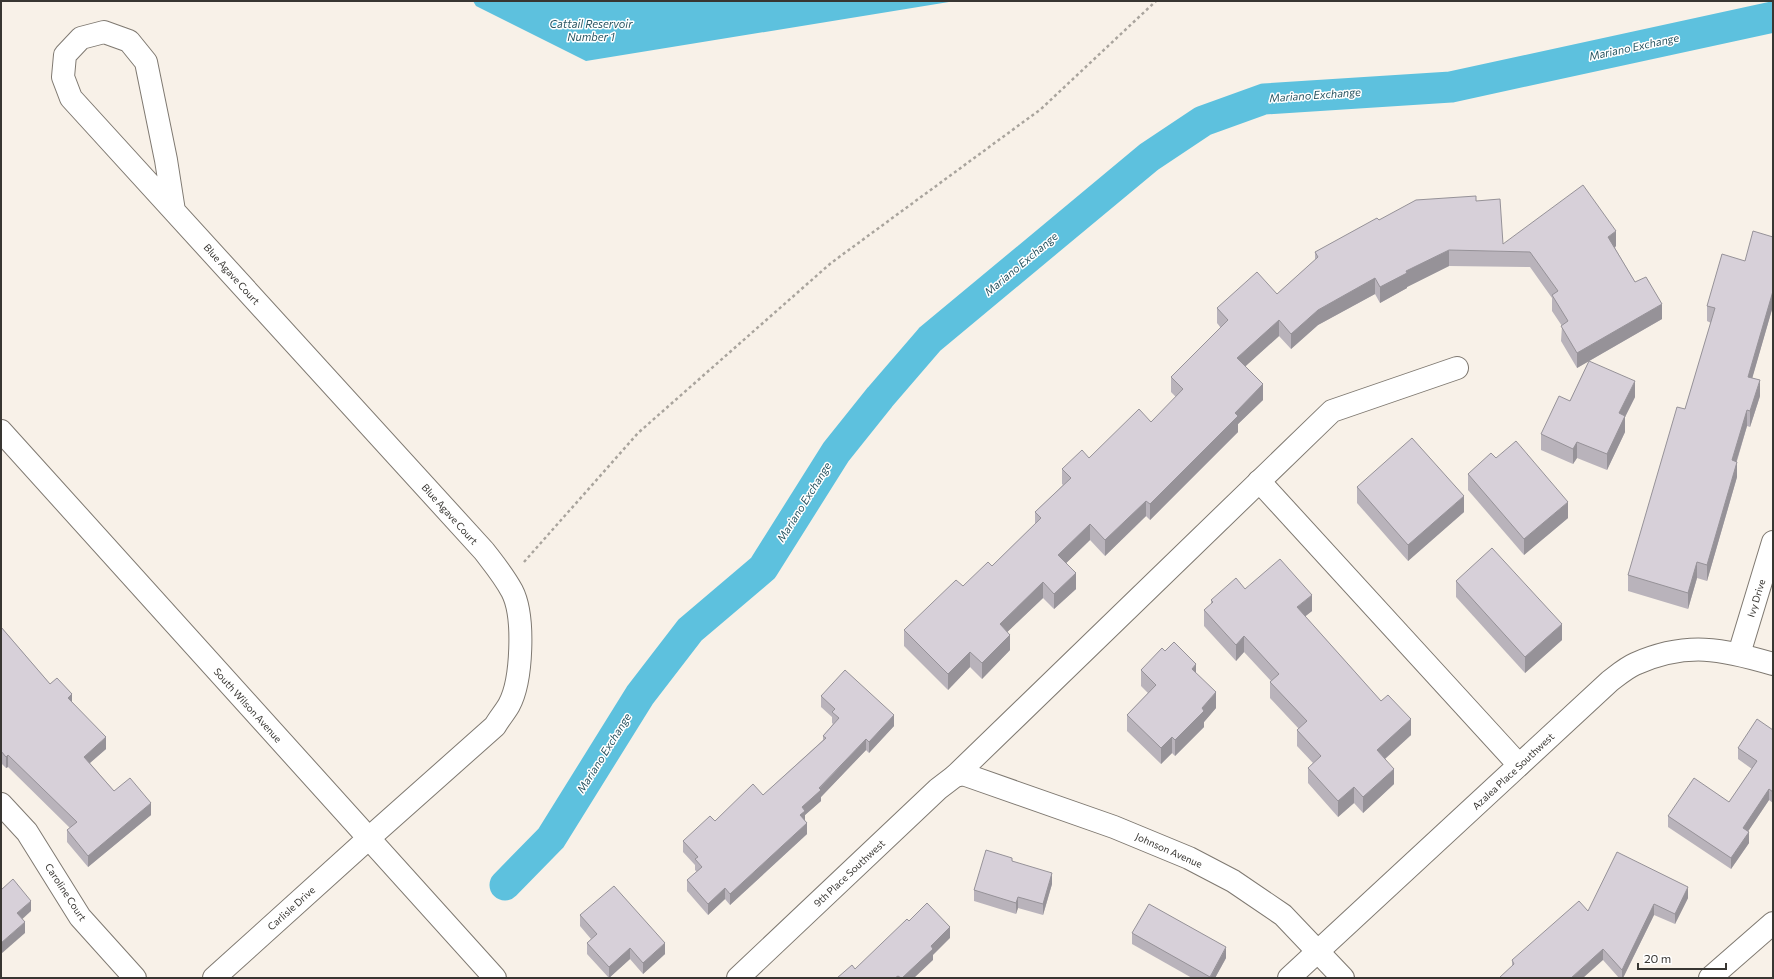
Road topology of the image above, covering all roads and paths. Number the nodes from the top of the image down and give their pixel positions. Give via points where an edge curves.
1 (1156, 1) edge
2 (174, 210) junction
3 (1457, 368) dead end
4 (1, 432) edge
5 (1259, 481) junction
6 (1773, 542) edge
7 (506, 582) junction
8 (1739, 654) junction
9 (1773, 664) edge
10 (1519, 765) junction
11 (959, 775) junction
12 (1, 804) edge
13 (369, 838) junction
14 (1773, 923) edge
15 (1319, 952) junction
16 (135, 978) edge
17 (214, 978) edge
18 (495, 978) edge
19 (738, 978) edge
20 (1289, 978) edge
21 (1343, 978) edge
22 (1710, 978) edge

1 - 7 path via 1041,109 831,263 638,433
2 - 2 street, Blue Agave Court via 71,98 63,77 65,55 82,38 104,32 129,41 146,62
2 - 7 street, Blue Agave Court via 484,551
3 - 5 street, 9th Place Southwest via 1332,411
4 - 13 street, South Wilson Avenue
5 - 10 street
5 - 11 street, 9th Place Southwest
6 - 8 street, Ivy Drive
7 - 13 street, Blue Agave Court via 513,592 519,611 521,651 509,704 495,726
8 - 9 street, Azalea Place Southwest
8 - 10 street, Azalea Place Southwest via 1700,648 1666,653 1634,665 1610,681
10 - 15 street, Azalea Place Southwest
11 - 15 street, Johnson Avenue via 1114,827 1189,858 1233,881 1283,915
11 - 19 street, 9th Place Southwest via 933,794
12 - 16 street, Caroline Court via 27,832 80,917
13 - 17 street, Carlisle Drive
13 - 18 street, South Wilson Avenue
14 - 22 street
15 - 20 street, Azalea Place Southwest
15 - 21 street, Johnson Avenue

